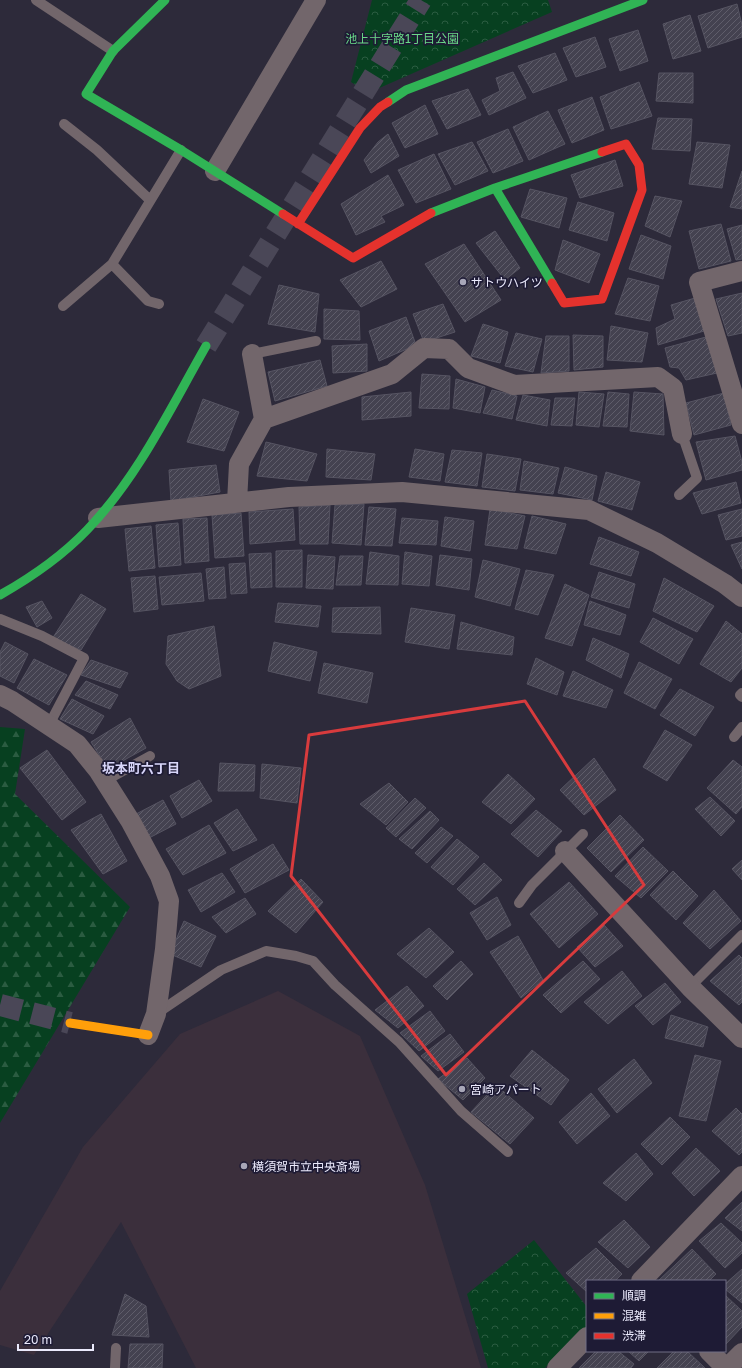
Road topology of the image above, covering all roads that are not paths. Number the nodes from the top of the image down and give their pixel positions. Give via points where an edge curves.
1 (36, 0) edge
2 (165, 0) edge
3 (316, 0) edge
4 (643, 0) edge
5 (113, 51) junction
6 (64, 124) dead end
7 (181, 150) junction
8 (215, 171) junction
9 (495, 188) junction
10 (150, 200) junction
11 (298, 224) junction
12 (112, 264) junction
13 (742, 271) edge
14 (159, 304) dead end
15 (63, 306) dead end
16 (316, 341) dead end
17 (206, 346) tunnel mouth
18 (252, 354) joint
19 (264, 419) junction
20 (742, 424) edge
21 (682, 434) joint
22 (679, 495) dead end
23 (237, 502) junction
24 (98, 518) junction
25 (0, 595) edge
26 (742, 597) edge
27 (0, 619) edge
28 (742, 693) edge
29 (0, 695) edge
30 (742, 697) edge
31 (50, 725) junction
32 (742, 727) edge
33 (734, 737) dead end
34 (150, 756) dead end
35 (105, 781) junction
36 (583, 834) dead end
37 (564, 851) junction
38 (519, 904) dead end
39 (742, 934) edge
40 (690, 987) junction
41 (156, 1014) junction
42 (70, 1023) tunnel mouth
43 (148, 1035) joint
44 (742, 1038) edge
45 (508, 1152) dead end
46 (742, 1176) edge
47 (642, 1280) edge
48 (586, 1338) edge
49 (116, 1348) dead end
50 (710, 1352) edge
51 (742, 1353) edge
52 (115, 1368) edge
53 (557, 1368) edge
54 (727, 1368) edge

1 - 5 lane
2 - 5 street
3 - 8 street
4 - 11 street via 406,90 380,107 360,128
5 - 7 street via 86,94
6 - 10 lane via 97,150
7 - 8 street
7 - 10 lane
8 - 11 street
9 - 9 street via 626,144 638,165 642,190 602,299 564,302
9 - 11 street via 433,212 354,258
10 - 12 lane
12 - 14 lane via 148,302
12 - 15 lane
13 - 20 street via 699,282
16 - 18 lane
17 - 24 street via 130,477
18 - 19 street
19 - 21 street via 392,374 424,348 449,349 468,368 514,385 658,377 673,388
19 - 23 street via 239,464
21 - 22 lane via 698,478
23 - 24 street via 125,517
23 - 26 street via 402,492 589,510 657,543
24 - 25 street via 54,559 25,581
27 - 31 lane via 42,636 84,658
28 - 30 lane
29 - 31 street
31 - 35 street via 77,744
32 - 33 lane
34 - 35 lane
35 - 41 street via 160,876 169,901
36 - 37 lane
37 - 38 lane via 532,885
37 - 40 street
39 - 40 lane
40 - 44 street
41 - 43 street
41 - 45 lane via 220,970 266,951 313,961 335,985 399,1042 461,1111
42 - 43 street
46 - 47 street
48 - 53 street
49 - 52 lane
50 - 54 street
51 - 54 street

